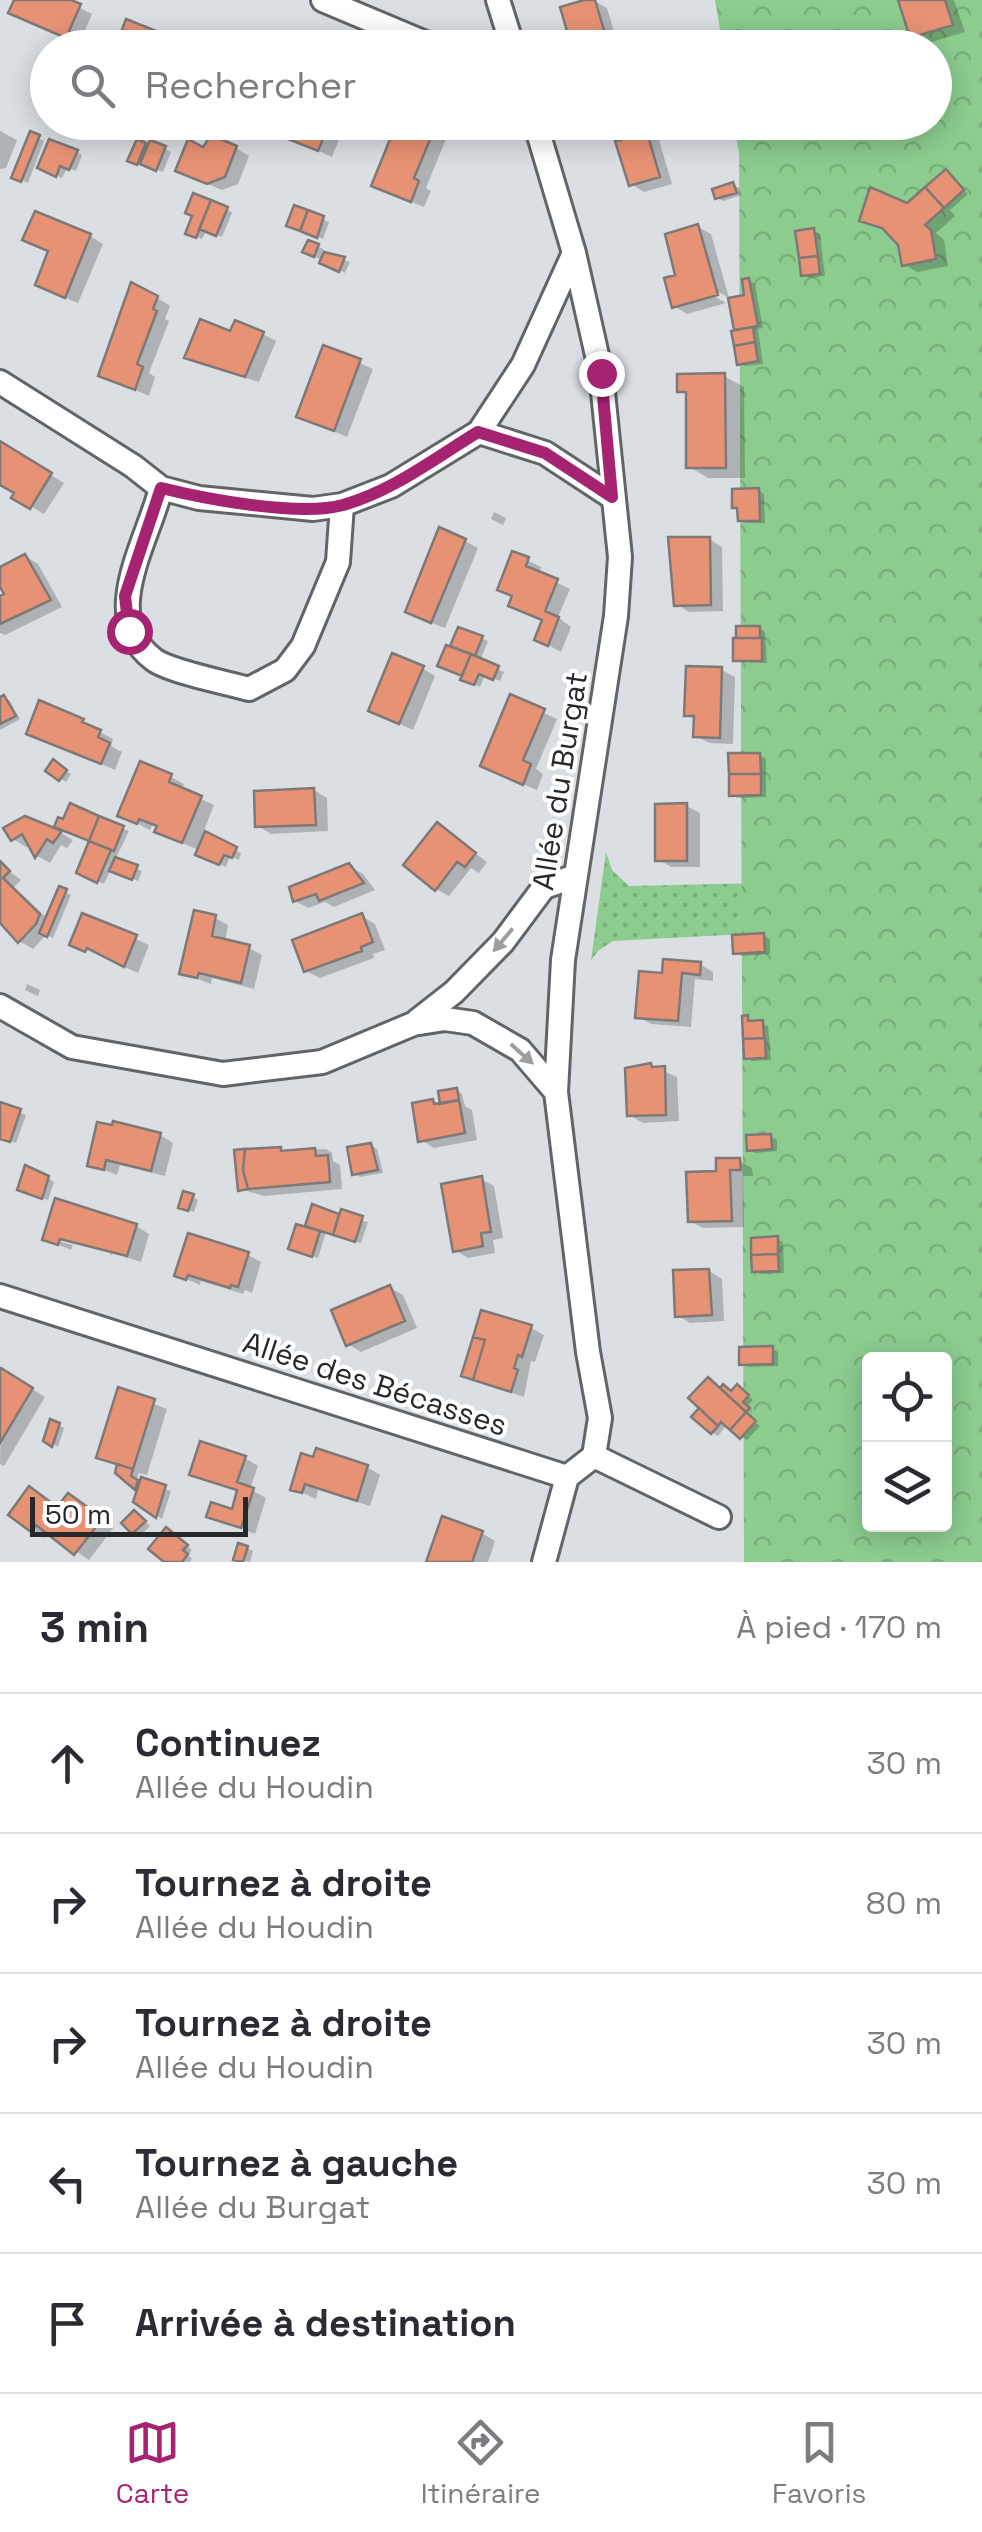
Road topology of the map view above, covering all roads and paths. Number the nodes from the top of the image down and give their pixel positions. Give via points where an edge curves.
1 (323, 0) edge
2 (498, 0) edge
3 (394, 30) edge
4 (507, 30) edge
5 (540, 140) edge
6 (574, 252) junction
7 (0, 382) edge
8 (478, 432) junction
9 (161, 488) junction
10 (612, 497) junction
11 (342, 505) junction
12 (573, 877) junction
13 (0, 1006) edge
14 (413, 1024) junction
15 (556, 1092) junction
16 (0, 1296) edge
17 (594, 1456) junction
18 (566, 1477) junction
19 (719, 1517) dead end
20 (544, 1562) edge

1 - 3 street
2 - 4 street
5 - 6 street, Allée du Burgat
6 - 8 street via 523,366
6 - 10 street, Allée du Burgat via 601,373
7 - 9 street
8 - 10 street via 545,453
8 - 11 street via 392,486
9 - 11 street via 314,509
9 - 11 street via 125,596 129,631 154,661 249,690 285,670 303,646 338,562
10 - 12 street, Allée du Burgat via 620,557 616,616
12 -> 14 street via 544,887 503,942
12 - 15 street, Allée du Burgat
13 - 14 street via 72,1047 223,1074 322,1062
14 -> 15 street via 472,1022 520,1050
15 - 17 street, Allée du Burgat via 600,1418
16 - 18 street, Allée des Bécasses
17 - 18 street
17 - 19 street
18 - 20 street

